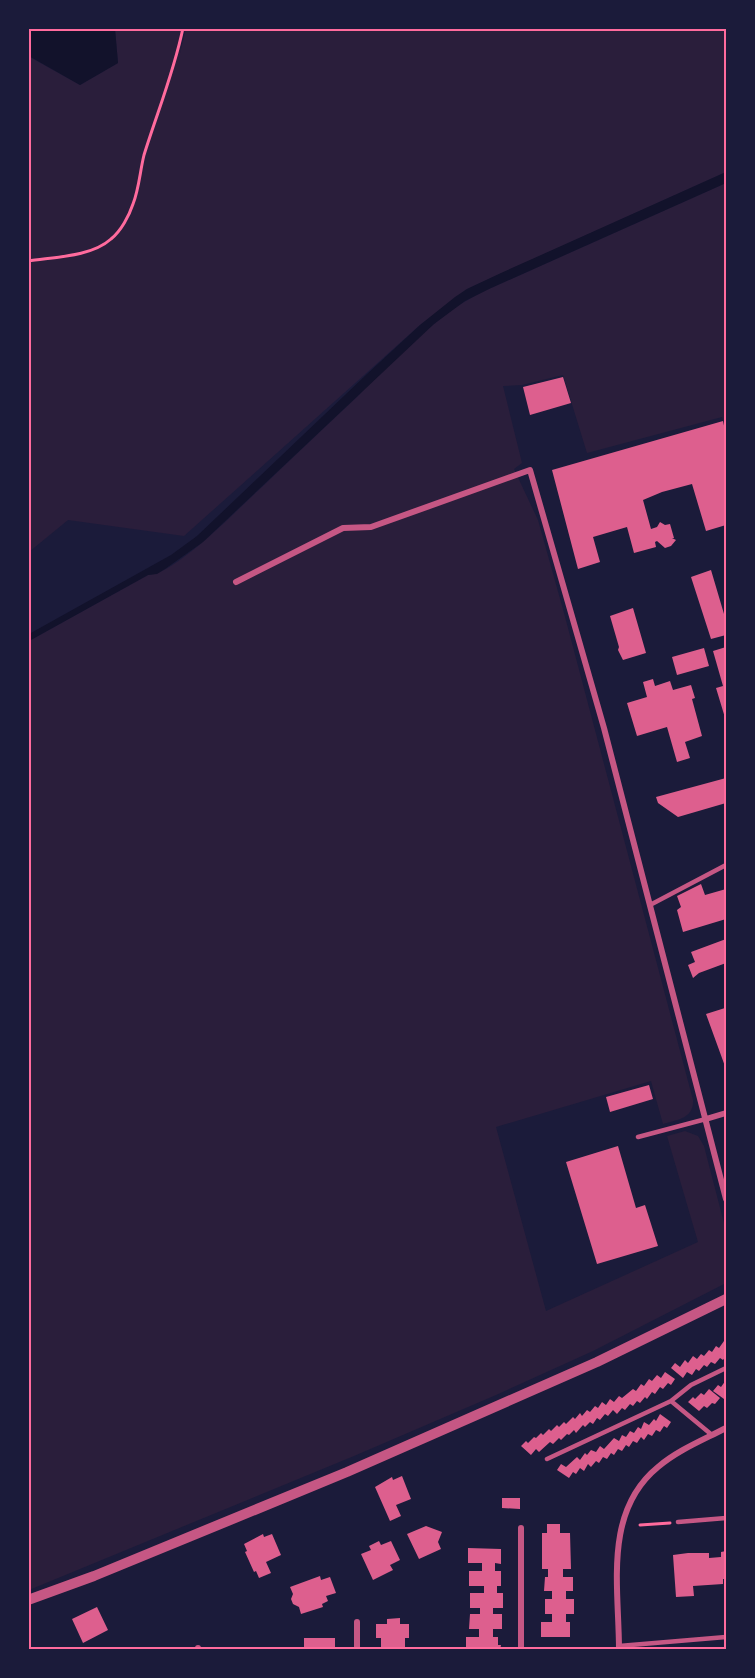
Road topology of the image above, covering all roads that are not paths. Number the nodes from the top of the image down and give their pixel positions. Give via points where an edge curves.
1 (236, 582) dead end
2 (726, 864) edge
3 (650, 905) junction
4 (726, 1113) edge
5 (706, 1119) junction
6 (638, 1137) dead end
7 (726, 1195) edge
8 (726, 1299) edge
9 (726, 1368) edge
10 (671, 1401) junction
11 (726, 1428) edge
12 (712, 1436) junction
13 (547, 1459) dead end
14 (726, 1518) edge
15 (678, 1522) road end
16 (521, 1528) dead end
17 (28, 1600) edge
18 (357, 1622) dead end
19 (726, 1637) edge
20 (619, 1648) edge
21 (357, 1650) edge
22 (520, 1650) edge

1 - 3 street via 343,528 371,527 530,470
2 - 3 lane
3 - 5 street
4 - 5 street
5 - 6 lane
5 - 7 street
8 - 17 street via 597,1362 357,1467
9 - 10 lane via 691,1385
10 - 12 lane
10 - 13 lane
11 - 12 street
12 - 20 street via 657,1467 634,1494 618,1541
14 - 15 lane
16 - 22 street
18 - 21 street
19 - 20 lane

